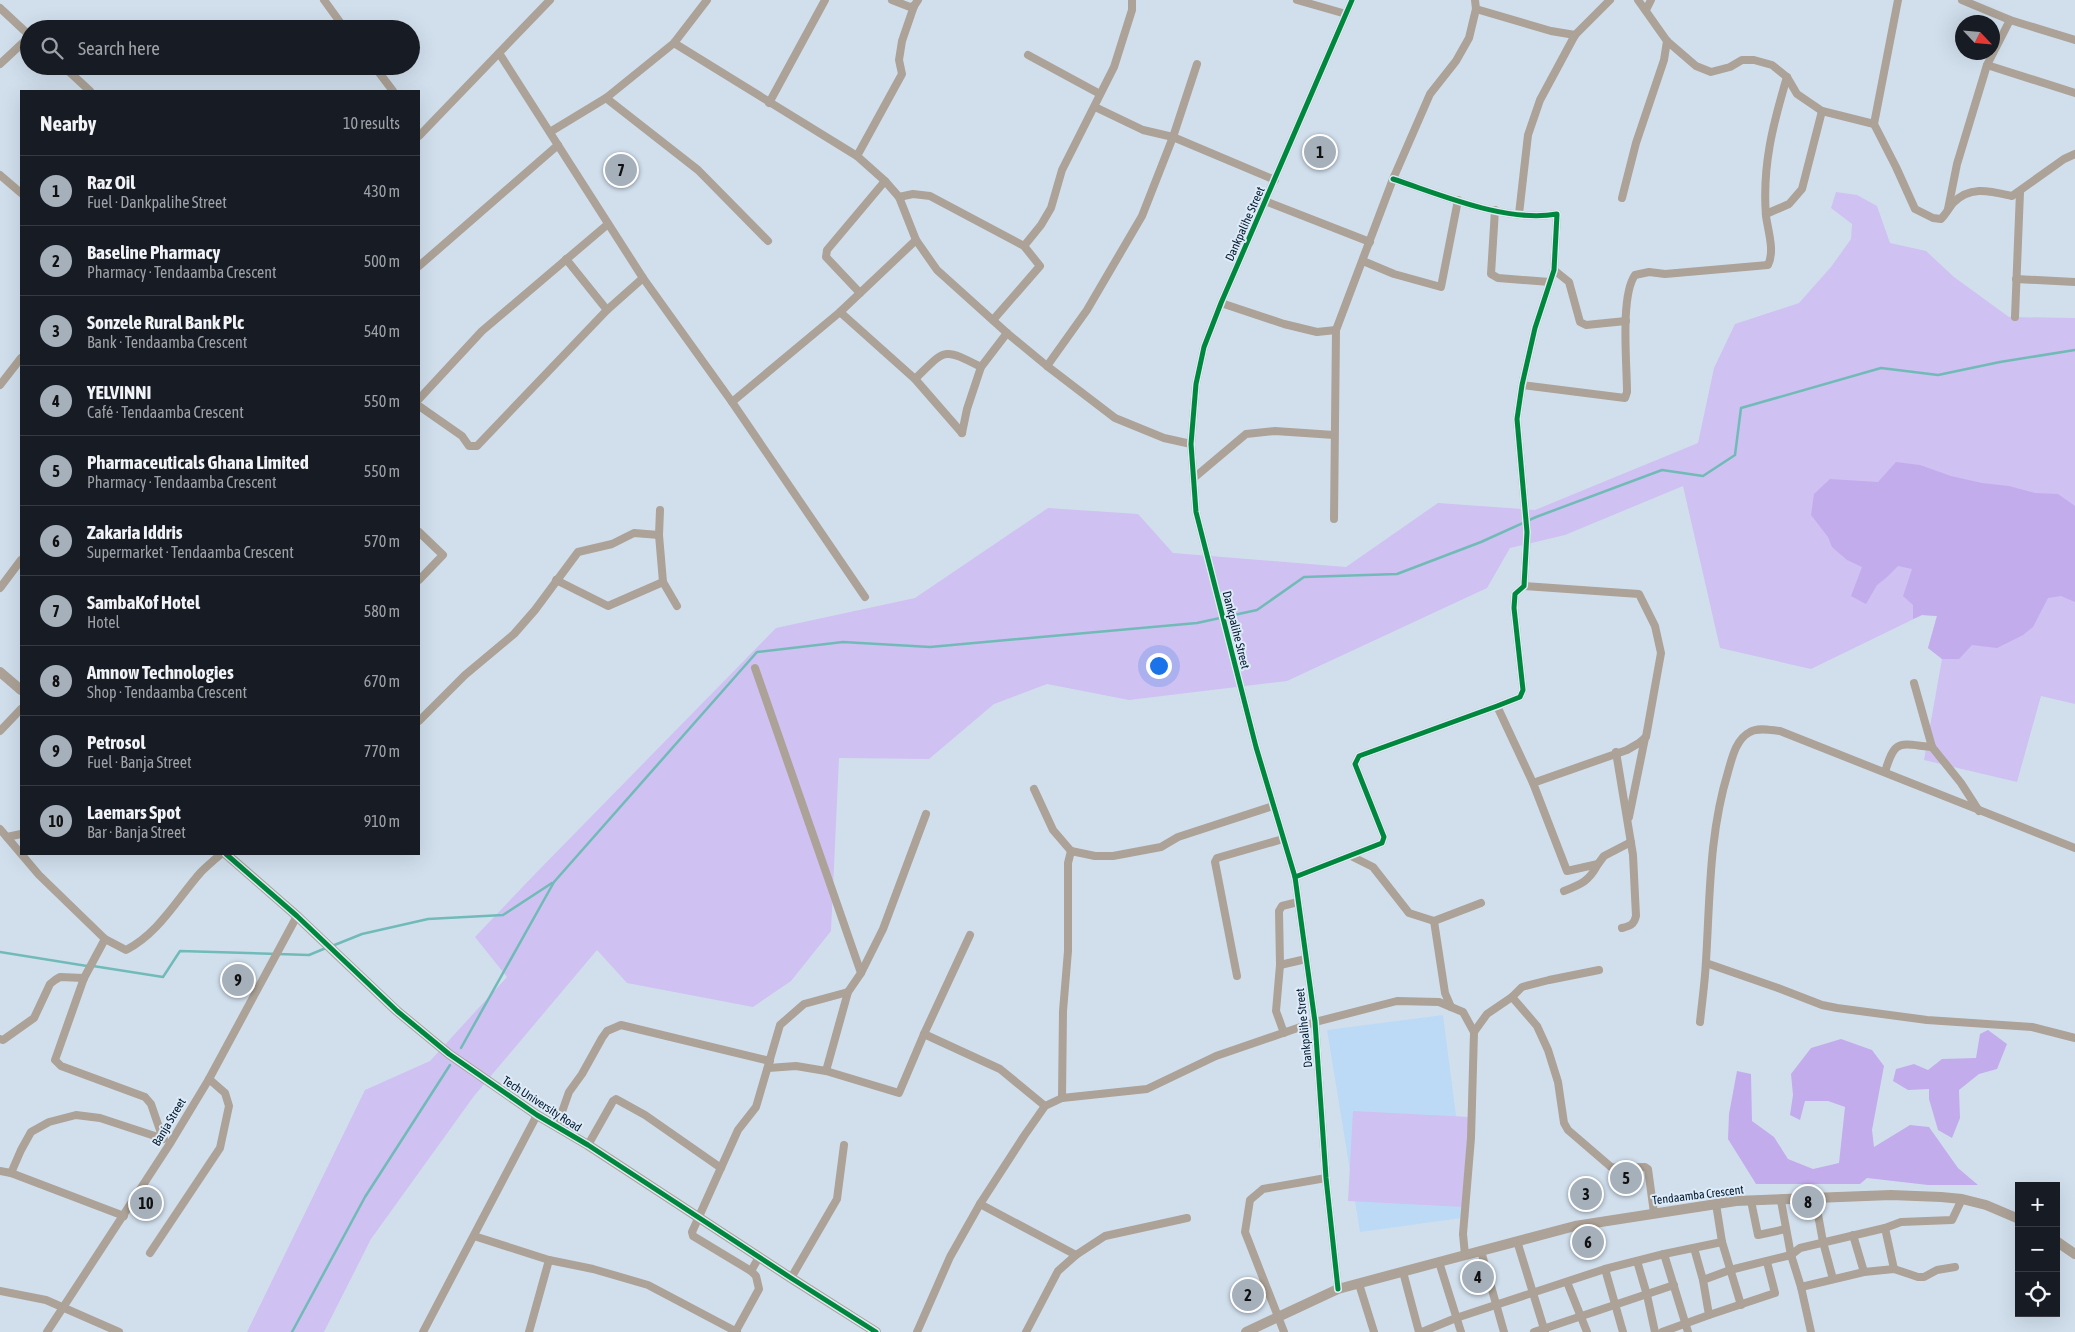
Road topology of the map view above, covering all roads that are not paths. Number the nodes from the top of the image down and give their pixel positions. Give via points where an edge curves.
1 (324, 0) edge
2 (550, 0) edge
3 (707, 0) edge
4 (825, 0) edge
5 (892, 0) edge
6 (1132, 0) edge
7 (1297, 0) edge
8 (1352, 0) edge
9 (1475, 0) edge
10 (1610, 0) edge
11 (1638, 0) edge
12 (1651, 0) edge
13 (1898, 0) edge
14 (1962, 0) edge
15 (916, 3) edge
16 (0, 8) edge
17 (1476, 9) junction
18 (1646, 10) junction
19 (1346, 14) junction
20 (338, 20) edge
21 (2010, 20) junction
22 (20, 27) edge
23 (1575, 35) junction
24 (2075, 40) edge
25 (1667, 41) junction
26 (674, 43) junction
27 (20, 45) edge
28 (499, 53) junction
29 (1028, 56) dead end
30 (0, 64) edge
31 (1197, 64) dead end
32 (1987, 65) junction
33 (73, 75) edge
34 (381, 75) edge
35 (1787, 77) junction
36 (89, 90) edge
37 (392, 90) edge
38 (2075, 93) edge
39 (1100, 94) junction
40 (606, 98) junction
41 (769, 103) junction
42 (1094, 107) junction
43 (1822, 111) junction
44 (1874, 124) junction
45 (420, 131) edge
46 (550, 132) junction
47 (1173, 137) junction
48 (558, 145) junction
49 (2075, 154) edge
50 (857, 156) junction
51 (0, 175) edge
52 (1393, 179) junction
53 (1275, 180) junction
54 (885, 181) junction
55 (20, 192) edge
56 (2020, 192) junction
57 (899, 197) junction
58 (1622, 198) dead end
59 (1458, 200) junction
60 (1265, 202) junction
61 (1495, 210) junction
62 (1948, 211) junction
63 (1519, 214) junction
64 (1766, 214) junction
65 (608, 224) junction
66 (916, 240) junction
67 (768, 241) dead end
68 (1370, 242) junction
69 (1024, 246) junction
70 (566, 259) junction
71 (1363, 261) junction
72 (420, 263) edge
73 (1554, 270) junction
74 (643, 278) junction
75 (2016, 279) junction
76 (1550, 282) junction
77 (2075, 282) edge
78 (860, 293) junction
79 (1221, 303) junction
80 (607, 310) junction
81 (840, 312) junction
82 (2015, 317) dead end
83 (993, 320) junction
84 (1626, 321) junction
85 (1336, 330) junction
86 (1007, 333) junction
87 (20, 359) edge
88 (1047, 366) junction
89 (981, 367) junction
90 (915, 379) junction
91 (0, 385) edge
92 (1522, 385) junction
93 (420, 398) edge
94 (732, 402) junction
95 (420, 407) edge
96 (1334, 435) junction
97 (1192, 444) junction
98 (1195, 477) junction
99 (660, 510) dead end
100 (1334, 519) dead end
101 (420, 533) edge
102 (659, 535) junction
103 (20, 561) edge
104 (420, 579) edge
105 (556, 580) junction
106 (663, 582) junction
107 (1524, 586) junction
108 (0, 588) edge
109 (865, 597) dead end
110 (677, 606) dead end
111 (755, 668) dead end
112 (0, 672) edge
113 (1914, 683) dead end
114 (20, 689) edge
115 (1497, 706) junction
116 (20, 710) edge
117 (420, 720) edge
118 (0, 731) edge
119 (1646, 737) junction
120 (1932, 747) junction
121 (1616, 752) junction
122 (1885, 772) junction
123 (1533, 783) junction
124 (1034, 789) dead end
125 (1273, 806) junction
126 (1979, 811) junction
127 (926, 814) dead end
128 (1628, 824) junction
129 (0, 829) edge
130 (20, 834) edge
131 (7, 837) junction
132 (1282, 839) junction
133 (1631, 842) junction
134 (2075, 848) edge
135 (1070, 851) junction
136 (20, 852) edge
137 (22, 855) edge
138 (225, 855) edge
139 (227, 855) edge
140 (1350, 856) junction
141 (1598, 864) junction
142 (1295, 877) junction
143 (1564, 891) dead end
144 (1298, 902) junction
145 (1481, 903) dead end
146 (297, 916) junction
147 (1434, 921) junction
148 (1622, 928) dead end
149 (970, 935) dead end
150 (105, 939) junction
151 (1306, 959) junction
152 (1706, 963) junction
153 (1280, 965) junction
154 (1599, 970) dead end
155 (861, 973) junction
156 (1237, 976) dead end
157 (84, 978) junction
158 (848, 992) junction
159 (1512, 997) junction
160 (1451, 1007) junction
161 (1315, 1022) junction
162 (1700, 1022) dead end
163 (1474, 1032) junction
164 (1284, 1033) junction
165 (924, 1034) junction
166 (2075, 1038) edge
167 (0, 1039) edge
168 (769, 1065) junction
169 (826, 1071) junction
170 (209, 1079) junction
171 (1062, 1098) junction
172 (1045, 1106) junction
173 (537, 1114) junction
174 (557, 1126) junction
175 (162, 1138) junction
176 (171, 1142) junction
177 (588, 1145) junction
178 (844, 1145) dead end
179 (721, 1168) junction
180 (0, 1171) edge
181 (11, 1173) junction
182 (1326, 1178) junction
183 (1815, 1198) junction
184 (1962, 1199) junction
185 (1781, 1200) junction
186 (1751, 1201) junction
187 (980, 1204) junction
188 (1716, 1204) junction
189 (1654, 1213) junction
190 (124, 1216) junction
191 (2015, 1217) edge
192 (699, 1218) junction
193 (1187, 1218) dead end
194 (1885, 1228) junction
195 (1786, 1229) junction
196 (1853, 1235) junction
197 (474, 1236) junction
198 (1517, 1241) junction
199 (1722, 1242) junction
200 (1823, 1242) junction
201 (2060, 1244) edge
202 (1694, 1248) junction
203 (1481, 1251) junction
204 (150, 1253) dead end
205 (1664, 1254) junction
206 (2075, 1254) edge
207 (1465, 1255) junction
208 (1791, 1255) junction
209 (1076, 1256) junction
210 (759, 1257) junction
211 (548, 1260) junction
212 (1637, 1261) junction
213 (1439, 1262) junction
214 (1767, 1262) junction
215 (1956, 1268) dead end
216 (1605, 1269) junction
217 (1894, 1269) junction
218 (1730, 1270) junction
219 (751, 1271) junction
220 (1403, 1272) junction
221 (1864, 1272) junction
222 (790, 1278) junction
223 (1832, 1279) junction
224 (1703, 1280) junction
225 (1568, 1282) junction
226 (1359, 1284) junction
227 (1674, 1285) junction
228 (1801, 1287) junction
229 (1338, 1289) junction
230 (0, 1290) edge
231 (1533, 1293) junction
232 (1648, 1295) junction
233 (1496, 1305) junction
234 (1616, 1305) junction
235 (1741, 1305) junction
236 (64, 1308) junction
237 (1709, 1314) junction
238 (1581, 1316) junction
239 (1278, 1318) junction
240 (1456, 1318) junction
241 (1685, 1323) junction
242 (1545, 1330) edge
243 (737, 1331) edge
244 (47, 1332) edge
245 (118, 1332) edge
246 (423, 1332) edge
247 (529, 1332) edge
248 (876, 1332) edge
249 (917, 1332) edge
250 (1026, 1332) edge
251 (1246, 1332) edge
252 (1284, 1332) edge
253 (1374, 1332) edge
254 (1420, 1332) edge
255 (1460, 1332) edge
256 (1504, 1332) edge
257 (1534, 1332) edge
258 (1587, 1332) edge
259 (1623, 1332) edge
260 (1655, 1332) edge
261 (1662, 1332) edge
262 (1688, 1332) edge
263 (1810, 1332) edge

1 - 20 street
2 - 28 street
3 - 26 street
4 - 41 street
5 - 15 street via 910,7
6 - 39 street via 1132,10 1114,67
7 - 19 street
8 - 19 street, Dankpalihe Street
9 - 17 street
10 - 23 street
11 - 18 street
12 - 18 street
13 - 44 street
14 - 21 street
15 - 50 street via 902,41 899,60 902,74
16 - 22 street
17 - 23 street
17 - 52 street via 1469,38 1430,94
18 - 25 street
19 - 53 street, Dankpalihe Street
21 - 24 street
21 - 32 street
23 - 63 street via 1540,100 1531,124
25 - 35 street via 1696,66 1711,72 1742,60 1754,60 1772,65
25 - 58 street
26 - 40 street
26 - 41 street
27 - 30 street
28 - 45 street
28 - 46 street
29 - 39 street
31 - 47 street
32 - 38 street
32 - 62 street via 1957,164
33 - 36 street
34 - 37 street
35 - 43 street via 1797,94
35 - 64 street via 1766,160
39 - 42 street
40 - 46 street
40 - 67 street via 698,170
41 - 50 street
42 - 47 street via 1143,130
42 - 69 street via 1062,170 1051,208
43 - 44 street
43 - 64 street via 1802,189 1789,204
44 - 62 street via 1915,209 1936,219 1941,219
46 - 48 street
47 - 53 street
47 - 88 street via 1142,216 1087,310
48 - 65 street
48 - 72 street
49 - 56 street
50 - 54 street
51 - 55 street
52 - 59 street
52 - 68 street
53 - 60 street, Dankpalihe Street
54 - 57 street
54 - 78 street via 827,250 826,257
56 - 62 street via 2012,196 1986,190 1970,191
56 - 75 street
57 - 66 street
57 - 69 street via 913,194 930,196
59 - 61 street
59 - 71 street via 1441,287 1394,274
60 - 68 street
60 - 79 street, Dankpalihe Street
61 - 63 street
61 - 76 street via 1491,274 1498,278
63 - 73 street via 1540,217 1558,214
64 - 84 street via 1771,258 1768,265 1635,275 1629,289
65 - 70 street
65 - 74 street
66 - 78 street
66 - 83 street via 937,270
68 - 71 street
69 - 83 street via 1040,266
70 - 80 street
70 - 93 street via 482,331
71 - 85 street
73 - 76 street
73 - 84 street via 1569,282 1580,322 1586,325
74 - 80 street
74 - 94 street
75 - 77 street
75 - 82 street
76 - 92 street
78 - 81 street
79 - 85 street via 1317,332
79 - 97 street, Dankpalihe Street via 1204,347 1196,384
80 - 95 street via 477,446 469,446 462,436
81 - 90 street
81 - 94 street
83 - 86 street
84 - 92 street via 1628,392 1625,398
85 - 96 street
86 - 88 street
86 - 89 street
87 - 91 street
88 - 97 street via 1115,418 1164,438
89 - 90 street via 946,353
89 - 90 street via 962,433
92 - 107 street via 1517,419 1527,532
94 - 109 street
96 - 98 street via 1275,431 1246,434
96 - 100 street
97 - 98 street, Dankpalihe Street
98 - 125 street, Dankpalihe Street via 1196,512
99 - 102 street
101 - 104 street via 443,555
102 - 105 street via 634,533 612,544 578,552
102 - 106 street
103 - 108 street
105 - 106 street via 608,606
105 - 117 street via 514,634
106 - 110 street
107 - 115 street via 1515,594 1514,608 1524,690 1520,697
107 - 119 street via 1639,594 1655,626 1661,652
111 - 155 street
112 - 114 street
113 - 120 street
115 - 123 street
115 - 140 street via 1359,756 1355,764 1384,837 1382,843
116 - 118 street
119 - 121 street via 1627,750
119 - 128 street
120 - 122 street via 1904,744 1897,747 1891,752
120 - 126 street
121 - 123 street
121 - 128 street
122 - 126 street
122 - 152 street via 1780,731 1755,730 1740,741 1724,787 1716,825 1708,888
123 - 141 street via 1567,871
124 - 135 street via 1053,830
125 - 132 street, Dankpalihe Street
125 - 135 street via 1178,837 1161,847 1113,856
126 - 134 street
127 - 155 street via 883,930
128 - 133 street
129 - 131 street
130 - 131 street
131 - 136 street
132 - 142 street, Dankpalihe Street
132 - 156 street via 1217,858
133 - 141 street via 1604,856
133 - 148 street via 1636,916 1635,922
135 - 171 street
137 - 150 street
138 - 150 street via 201,872 142,942 126,950
139 - 146 street, Tech University Road
140 - 142 street
140 - 147 street via 1372,868 1410,913
141 - 143 street via 1591,877
142 - 144 street, Dankpalihe Street
144 - 151 street, Dankpalihe Street
144 - 153 street via 1282,906 1279,911
145 - 147 street
146 - 170 street, Banja Street
146 - 173 street, Tech University Road via 397,1011 449,1054
147 - 160 street via 1445,993
149 - 165 street
150 - 157 street
151 - 153 street
151 - 161 street, Dankpalihe Street
152 - 162 street
152 - 166 street via 1822,1005 1927,1020 2032,1027
153 - 164 street via 1276,1011
154 - 159 street via 1522,987
155 - 158 street
157 - 167 street via 60,977 55,980 34,1018 4,1040
157 - 175 street via 55,1060 60,1066 145,1097 151,1104
158 - 168 street via 804,1004 780,1025
158 - 169 street
159 - 163 street via 1487,1014
159 - 189 street via 1537,1026 1548,1050 1568,1130 1611,1167 1648,1169
160 - 161 street via 1439,1002 1397,1001
160 - 163 street via 1463,1012
161 - 164 street
161 - 182 street, Dankpalihe Street
163 - 207 street via 1471,1138 1463,1234
164 - 171 street via 1216,1056 1147,1089
165 - 169 street via 899,1093
165 - 172 street via 1000,1069
168 - 169 street
168 - 174 street via 621,1025 607,1031 602,1038 569,1092
168 - 179 street via 756,1107 738,1130
170 - 176 street, Banja Street
170 - 204 street via 225,1093 229,1106 220,1148
171 - 172 street
172 - 187 street
173 - 174 street, Tech University Road
173 - 197 street
174 - 177 street, Tech University Road
175 - 176 street
175 - 181 street via 100,1118 76,1115 49,1122 31,1132
176 - 190 street, Banja Street
177 - 179 street via 616,1099 645,1115
177 - 192 street, Tech University Road
178 - 222 street via 838,1199
179 - 192 street
180 - 181 street
181 - 190 street
182 - 229 street, Dankpalihe Street
182 - 239 street via 1263,1189 1250,1200 1245,1232
183 - 184 street, Tendaamba Crescent via 1891,1195
183 - 185 street, Tendaamba Crescent
183 - 200 street
184 - 191 street, Tendaamba Crescent
184 - 194 street via 1952,1220 1900,1222
185 - 186 street, Tendaamba Crescent
185 - 195 street
186 - 188 street, Tendaamba Crescent
186 - 195 street via 1758,1235
187 - 209 street
187 - 249 street via 950,1257
188 - 189 street, Tendaamba Crescent
188 - 199 street
189 - 198 street, Tendaamba Crescent via 1575,1226
190 - 236 street, Banja Street
192 - 210 street, Tech University Road
192 - 219 street via 693,1236
193 - 209 street via 1105,1236
194 - 196 street
194 - 217 street
195 - 208 street
196 - 200 street
196 - 221 street
197 - 211 street
197 - 246 street
198 - 203 street, Tendaamba Crescent
198 - 231 street
199 - 202 street
199 - 218 street
200 - 208 street via 1800,1248
200 - 223 street
201 - 206 street
202 - 205 street
202 - 224 street
203 - 207 street, Tendaamba Crescent
203 - 233 street
205 - 212 street
205 - 227 street
207 - 213 street, Tendaamba Crescent
208 - 214 street
208 - 228 street
209 - 250 street via 1058,1271
210 - 219 street
210 - 222 street, Tech University Road
211 - 243 street via 648,1285
211 - 247 street
212 - 216 street
212 - 232 street
213 - 220 street, Tendaamba Crescent
213 - 240 street
214 - 218 street
214 - 235 street via 1775,1293
215 - 217 street via 1938,1270 1924,1277
216 - 225 street
216 - 234 street
217 - 221 street
218 - 224 street
218 - 235 street
219 - 243 street via 756,1276 759,1289
220 - 226 street, Tendaamba Crescent
220 - 254 street
221 - 223 street
222 - 248 street, Tech University Road
223 - 228 street
224 - 237 street
225 - 231 street
225 - 238 street
226 - 229 street, Tendaamba Crescent
226 - 253 street
227 - 232 street
227 - 241 street
228 - 263 street
229 - 239 street, Tendaamba Crescent
230 - 236 street via 46,1300
231 - 233 street
231 - 242 street
232 - 234 street
232 - 260 street
233 - 240 street
233 - 256 street
234 - 238 street
234 - 259 street
235 - 237 street
236 - 244 street, Banja Street
236 - 245 street
237 - 241 street
238 - 242 street
238 - 258 street
239 - 251 street, Tendaamba Crescent
239 - 252 street
240 - 254 street
240 - 255 street
241 - 261 street
241 - 262 street
242 - 257 street

